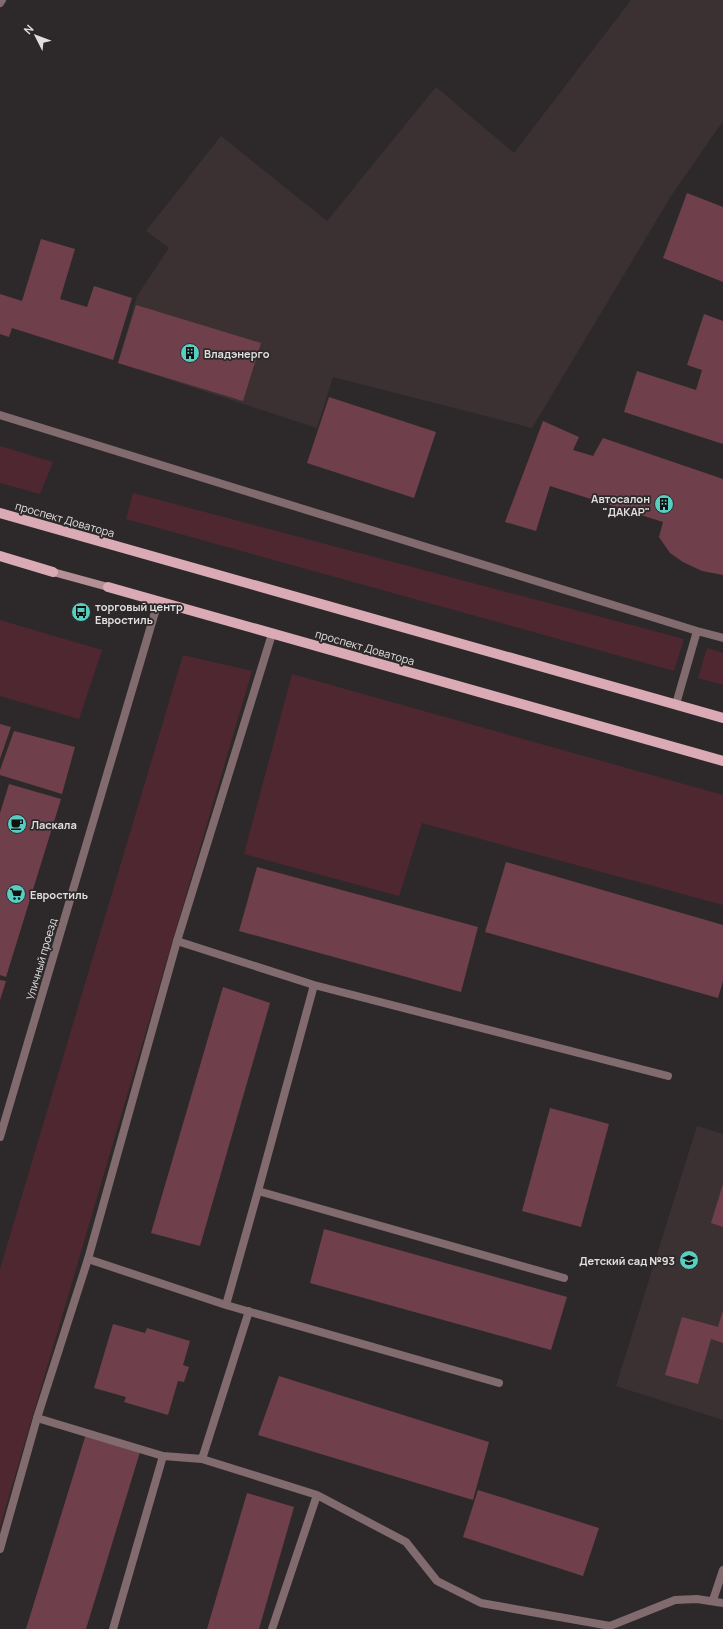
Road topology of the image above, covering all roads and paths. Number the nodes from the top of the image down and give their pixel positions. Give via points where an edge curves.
1 (2, 0) edge
2 (0, 3) edge
3 (0, 415) edge
4 (0, 513) edge
5 (0, 556) edge
6 (53, 572) joint
7 (108, 587) joint
8 (158, 602) junction
9 (697, 631) junction
10 (272, 634) junction
11 (723, 638) edge
12 (676, 704) junction
13 (723, 718) edge
14 (723, 761) edge
15 (177, 941) junction
16 (314, 985) junction
17 (668, 1076) dead end
18 (0, 1133) edge
19 (258, 1191) junction
20 (88, 1259) junction
21 (564, 1278) dead end
22 (226, 1305) junction
23 (249, 1311) junction
24 (499, 1383) dead end
25 (37, 1418) junction
26 (163, 1456) junction
27 (202, 1459) junction
28 (317, 1495) junction
29 (0, 1549) edge
30 (723, 1570) edge
31 (713, 1600) junction
32 (723, 1603) edge
33 (610, 1628) edge
34 (113, 1629) edge
35 (272, 1629) edge

1 - 2 street
3 - 9 street
4 - 12 main road, проспект Доватора
5 - 6 main road, проспект Доватора
6 - 7 main road, проспект Доватора
7 - 8 main road, проспект Доватора
8 - 10 main road, проспект Доватора
8 - 18 street, Уличный проезд
9 - 11 street
9 - 12 street
10 - 14 main road, проспект Доватора
10 - 15 street
12 - 13 main road, проспект Доватора
15 - 16 street
15 - 20 street
16 - 17 street
16 - 19 street
19 - 21 street
19 - 22 street
20 - 22 street
20 - 25 street
22 - 23 street
23 - 24 street
23 - 27 street
25 - 26 street
25 - 29 street
26 - 27 street
26 - 34 street
27 - 28 street
28 - 33 street via 406,1542 437,1581 481,1603
28 - 35 street
30 - 31 street
31 - 32 street
31 - 33 street via 675,1600

